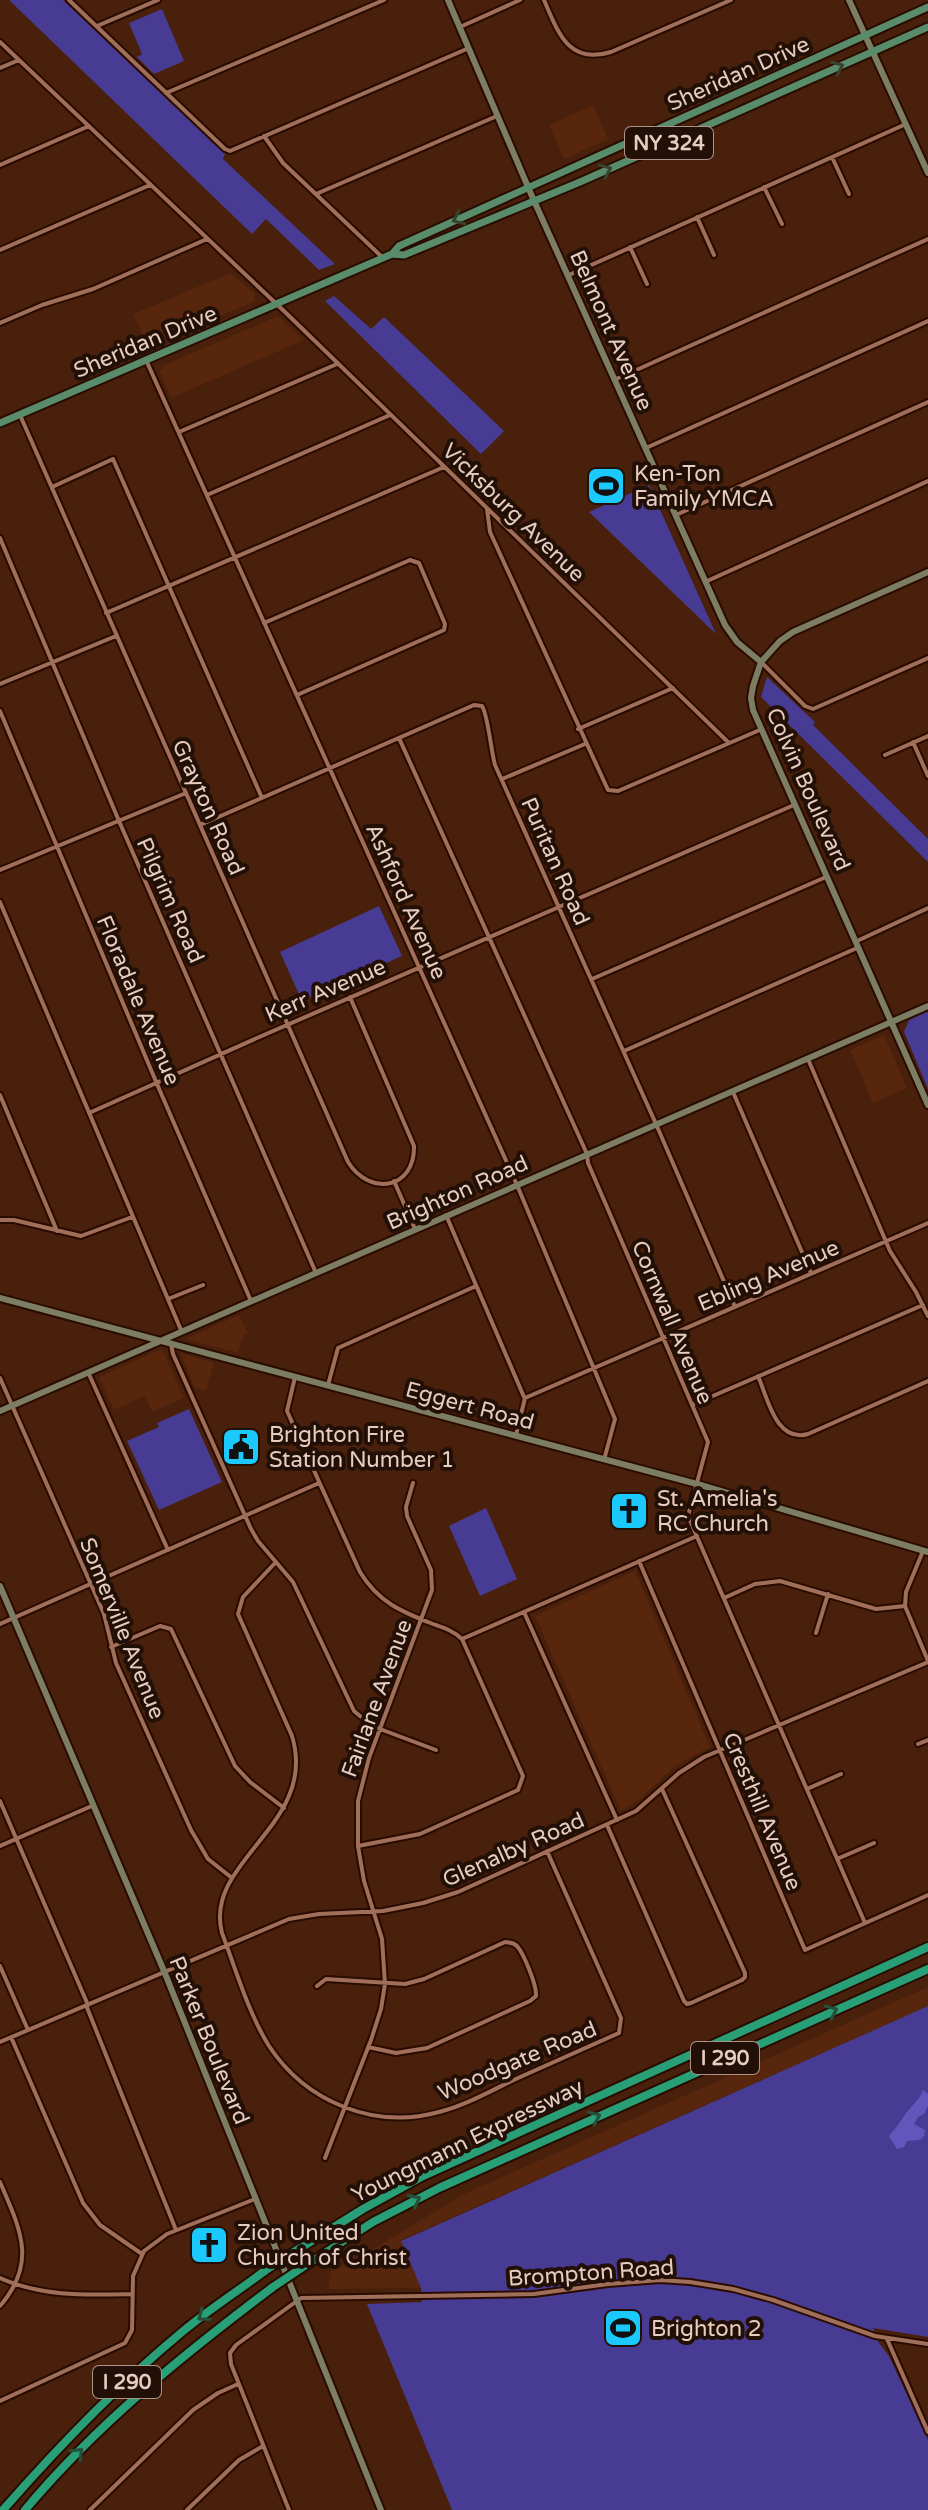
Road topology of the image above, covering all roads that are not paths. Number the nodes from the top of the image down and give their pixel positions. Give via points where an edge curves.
1 (69, 0) edge
2 (158, 0) edge
3 (384, 0) edge
4 (448, 0) edge
5 (520, 0) edge
6 (544, 0) edge
7 (731, 0) edge
8 (849, 0) edge
9 (928, 7) edge
10 (96, 26) junction
11 (460, 27) junction
12 (928, 27) edge
13 (866, 35) junction
14 (0, 42) edge
15 (469, 48) junction
16 (873, 51) junction
17 (19, 60) junction
18 (0, 68) edge
19 (166, 93) junction
20 (698, 110) junction
21 (497, 116) junction
22 (906, 124) junction
23 (89, 126) junction
24 (705, 127) junction
25 (264, 136) junction
26 (832, 157) junction
27 (0, 165) edge
28 (928, 173) edge
29 (150, 185) junction
30 (528, 187) junction
31 (764, 187) junction
32 (316, 194) junction
33 (849, 194) dead end
34 (534, 201) junction
35 (697, 217) junction
36 (782, 224) dead end
37 (207, 239) junction
38 (928, 239) edge
39 (630, 247) junction
40 (0, 250) edge
41 (392, 254) junction
42 (714, 255) dead end
43 (382, 258) junction
44 (568, 276) junction
45 (647, 284) dead end
46 (276, 305) junction
47 (928, 321) edge
48 (0, 323) edge
49 (146, 360) junction
50 (337, 364) junction
51 (614, 380) junction
52 (928, 402) edge
53 (20, 415) junction
54 (390, 415) junction
55 (0, 423) edge
56 (179, 432) junction
57 (645, 448) junction
58 (444, 467) junction
59 (928, 481) edge
60 (52, 487) junction
61 (207, 495) junction
62 (487, 509) junction
63 (676, 515) junction
64 (0, 538) edge
65 (235, 557) junction
66 (928, 572) edge
67 (705, 582) junction
68 (168, 585) junction
69 (106, 613) junction
70 (264, 623) junction
71 (116, 636) junction
72 (928, 658) edge
73 (52, 662) junction
74 (761, 662) junction
75 (0, 684) edge
76 (673, 688) junction
77 (297, 695) junction
78 (0, 711) edge
79 (578, 729) junction
80 (762, 729) junction
81 (928, 736) edge
82 (399, 738) junction
83 (913, 742) junction
84 (729, 743) junction
85 (585, 744) junction
86 (885, 755) dead end
87 (330, 768) junction
88 (928, 776) edge
89 (502, 779) junction
90 (186, 793) junction
91 (262, 798) junction
92 (796, 804) junction
93 (119, 821) junction
94 (200, 825) junction
95 (57, 847) junction
96 (0, 870) edge
97 (828, 876) junction
98 (0, 902) edge
99 (559, 907) junction
100 (928, 908) edge
101 (489, 937) junction
102 (858, 944) junction
103 (419, 967) junction
104 (591, 979) junction
105 (350, 997) junction
106 (928, 1006) edge
107 (893, 1022) junction
108 (287, 1024) junction
109 (623, 1051) junction
110 (221, 1055) junction
111 (808, 1059) junction
112 (157, 1084) junction
113 (733, 1092) junction
114 (0, 1095) edge
115 (928, 1105) edge
116 (89, 1113) junction
117 (656, 1124) junction
118 (587, 1154) junction
119 (394, 1181) junction
120 (517, 1185) junction
121 (446, 1215) junction
122 (132, 1217) junction
123 (0, 1220) edge
124 (928, 1223) edge
125 (415, 1229) junction
126 (57, 1231) junction
127 (886, 1241) junction
128 (316, 1273) junction
129 (811, 1274) junction
130 (203, 1285) dead end
131 (476, 1286) junction
132 (0, 1298) edge
133 (168, 1299) junction
134 (251, 1301) junction
135 (923, 1305) junction
136 (735, 1307) junction
137 (928, 1316) edge
138 (182, 1331) junction
139 (663, 1338) junction
140 (160, 1341) junction
141 (171, 1344) junction
142 (594, 1368) junction
143 (88, 1372) junction
144 (758, 1376) junction
145 (295, 1377) junction
146 (0, 1378) edge
147 (928, 1381) edge
148 (327, 1385) junction
149 (525, 1398) junction
150 (692, 1405) junction
151 (12, 1406) junction
152 (0, 1411) edge
153 (516, 1435) junction
154 (604, 1460) junction
155 (319, 1483) junction
156 (413, 1483) dead end
157 (697, 1484) junction
158 (246, 1517) junction
159 (697, 1536) junction
160 (168, 1550) junction
161 (925, 1552) edge
162 (639, 1561) junction
163 (276, 1562) junction
164 (91, 1584) junction
165 (0, 1586) edge
166 (828, 1594) junction
167 (724, 1598) junction
168 (905, 1606) junction
169 (524, 1612) junction
170 (14, 1618) junction
171 (421, 1619) junction
172 (0, 1624) edge
173 (816, 1633) dead end
174 (462, 1639) junction
175 (111, 1647) junction
176 (928, 1662) edge
177 (779, 1725) junction
178 (380, 1729) junction
179 (928, 1740) edge
180 (918, 1744) dead end
181 (436, 1750) dead end
182 (720, 1751) junction
183 (841, 1774) dead end
184 (662, 1789) junction
185 (807, 1789) junction
186 (0, 1801) edge
187 (94, 1805) junction
188 (284, 1808) junction
189 (617, 1820) junction
190 (607, 1825) junction
191 (16, 1839) junction
192 (874, 1843) dead end
193 (0, 1846) edge
194 (358, 1846) junction
195 (547, 1851) junction
196 (837, 1859) junction
197 (232, 1878) junction
198 (928, 1895) edge
199 (374, 1912) junction
200 (865, 1923) junction
201 (226, 1945) junction
202 (928, 1947) edge
203 (0, 1966) edge
204 (928, 1969) edge
205 (164, 1971) junction
206 (385, 1984) junction
207 (317, 1986) dead end
208 (87, 2005) junction
209 (28, 2030) junction
210 (11, 2037) junction
211 (0, 2042) edge
212 (368, 2047) junction
213 (344, 2108) junction
214 (325, 2158) dead end
215 (0, 2182) edge
216 (255, 2199) junction
217 (176, 2230) junction
218 (142, 2254) junction
219 (0, 2278) edge
220 (15, 2284) junction
221 (131, 2294) junction
222 (296, 2302) junction
223 (0, 2306) edge
224 (887, 2339) junction
225 (928, 2344) edge
226 (238, 2384) junction
227 (0, 2401) edge
228 (928, 2432) edge
229 (263, 2446) junction
230 (3, 2510) edge
231 (25, 2510) edge
232 (90, 2510) edge
233 (187, 2510) edge
234 (289, 2510) edge
235 (381, 2510) edge

1 - 10 street
2 - 10 street
3 - 19 street
4 - 11 street, Belmont Avenue
5 - 11 street
6 - 7 street via 565,42 576,51 597,55
8 - 13 street
9 - 13 main road, Sheridan Drive / NY 324
10 - 19 street
11 - 15 street, Belmont Avenue
12 - 16 main road, Sheridan Drive / NY 324
13 - 16 street
13 - 20 main road, Sheridan Drive / NY 324
14 - 17 street, Vicksburg Avenue
15 - 21 street, Belmont Avenue
15 - 25 street
16 - 22 street
24 -> 16 main road, Sheridan Drive / NY 324
17 - 18 street
17 - 23 street, Vicksburg Avenue
19 - 25 street via 225,149
20 - 24 main road
20 - 30 main road, Sheridan Drive / NY 324
21 - 30 street, Belmont Avenue
21 - 32 street
22 - 26 street
22 - 28 street
23 - 27 street
23 - 29 street, Vicksburg Avenue
34 -> 24 main road, Sheridan Drive / NY 324
25 - 32 street
26 - 31 street
26 - 33 street
29 - 37 street, Vicksburg Avenue
29 - 40 street
30 - 34 street, Belmont Avenue
30 -> 41 main road, Sheridan Drive / NY 324 via 399,246
31 - 35 street
31 - 36 street
32 - 43 street
34 - 41 main road, Sheridan Drive / NY 324 via 404,255
34 - 44 street, Belmont Avenue
35 - 39 street
35 - 42 street
37 - 46 street, Vicksburg Avenue
37 - 48 street
38 - 51 street
39 - 44 street
39 - 45 street
41 - 43 main road, Sheridan Drive / NY 324
43 - 46 main road, Sheridan Drive / NY 324
44 - 51 street, Belmont Avenue
46 - 49 main road, Sheridan Drive / NY 324
46 - 50 street, Vicksburg Avenue
47 - 57 street
49 - 53 main road, Sheridan Drive / NY 324
49 - 56 street, Ashford Avenue
50 - 54 street, Vicksburg Avenue
50 - 56 street
51 - 57 street, Belmont Avenue
52 - 63 street
53 - 55 main road, Sheridan Drive / NY 324
53 - 60 street, Grayton Road
54 - 58 street, Vicksburg Avenue
54 - 61 street
56 - 61 street, Ashford Avenue
57 - 63 street, Belmont Avenue
58 - 62 street, Vicksburg Avenue
58 - 65 street
59 - 67 street
60 - 68 street via 113,459
60 - 69 street, Grayton Road
61 - 65 street, Ashford Avenue
62 - 76 street, Vicksburg Avenue
62 - 79 street via 490,532
63 - 67 street, Belmont Avenue
64 - 73 street, Pilgrim Road
65 - 68 street
65 - 70 street, Ashford Avenue
66 - 74 street via 793,632
67 - 74 street, Belmont Avenue via 732,637
68 - 69 street
68 - 91 street
69 - 71 street, Grayton Road
70 - 77 street, Ashford Avenue
70 - 77 street via 410,560 419,563 444,630
71 - 73 street
71 - 90 street, Grayton Road
72 - 74 street via 813,709
73 - 75 street
73 - 93 street, Pilgrim Road
74 - 80 street, Colvin Boulevard via 751,698
76 - 79 street
76 - 84 street, Vicksburg Avenue
77 - 87 street, Ashford Avenue
78 - 95 street, Floradale Avenue
79 - 85 street
80 - 84 street
80 - 92 street, Colvin Boulevard
81 - 83 street
82 - 87 street, Puritan Road
82 - 89 street, Puritan Road via 482,706
82 - 101 street, Cornwall Avenue
83 - 86 street
83 - 88 street
84 - 85 street via 614,791 605,787
85 - 89 street
87 - 91 street, Puritan Road
87 - 103 street, Ashford Avenue
89 - 99 street, Puritan Road
90 - 93 street
90 - 94 street, Grayton Road
91 - 94 street, Puritan Road
92 - 97 street, Colvin Boulevard
92 - 99 street, Kerr Avenue
93 - 95 street
93 - 110 street, Pilgrim Road
94 - 108 street, Grayton Road
95 - 96 street
95 - 112 street, Floradale Avenue
97 - 102 street, Colvin Boulevard
97 - 104 street
98 - 116 street
99 - 101 street, Kerr Avenue
99 - 104 street, Puritan Road
100 - 102 street
101 - 103 street, Kerr Avenue
101 - 118 street, Cornwall Avenue
102 - 107 street, Colvin Boulevard
102 - 109 street
103 - 105 street, Kerr Avenue
103 - 120 street, Ashford Avenue
104 - 109 street, Puritan Road
105 - 108 street, Kerr Avenue
105 - 119 street via 412,1141 410,1165
106 - 107 street, Brighton Road
107 - 111 street, Brighton Road
107 - 115 street, Colvin Boulevard
108 - 110 street, Kerr Avenue
108 - 119 street, Grayton Road via 353,1169 367,1182
109 - 117 street, Puritan Road
110 - 112 street, Kerr Avenue
110 - 128 street, Pilgrim Road
111 - 113 street, Brighton Road
111 - 127 street
112 - 116 street, Kerr Avenue
112 - 134 street, Floradale Avenue
113 - 117 street, Brighton Road
113 - 129 street
114 - 126 street
116 - 122 street
117 - 118 street, Brighton Road
117 - 136 street, Puritan Road
118 - 120 street, Brighton Road
118 - 139 street, Cornwall Avenue
119 - 125 street
120 - 121 street, Brighton Road
120 - 142 street, Ashford Avenue
121 - 125 street, Brighton Road
121 - 131 street
122 - 126 street via 87,1235
122 - 133 street
123 - 126 street
124 - 127 street, Ebling Avenue
125 - 128 street, Brighton Road
127 - 129 street, Ebling Avenue
127 - 135 street
128 - 134 street, Brighton Road
129 - 136 street, Ebling Avenue
130 - 133 street
131 - 148 street via 338,1348
131 - 149 street
132 - 140 street, Eggert Road
133 - 138 street
134 - 138 street, Brighton Road
135 - 137 street
135 - 144 street
136 - 139 street, Ebling Avenue
138 - 140 street, Brighton Road
139 - 142 street, Ebling Avenue
139 - 150 street, Cornwall Avenue
140 - 141 street, Eggert Road
140 - 143 street, Brighton Road
141 - 145 street, Eggert Road
141 - 158 street
142 - 149 street, Ebling Avenue
142 - 154 street, Ashford Avenue via 615,1419
143 - 151 street, Brighton Road
143 - 160 street
144 - 147 street via 779,1425 797,1436
144 - 150 street
145 - 148 street, Eggert Road
145 - 155 street via 287,1411
146 - 151 street, Somerville Avenue
148 - 153 street, Eggert Road
149 - 153 street
150 - 157 street, Cornwall Avenue via 708,1442
151 - 152 street, Brighton Road
151 - 164 street, Somerville Avenue
153 - 154 street, Eggert Road
154 - 157 street, Eggert Road
155 - 158 street
155 - 171 street via 372,1589 394,1608
156 - 171 street, Fairlane Avenue via 407,1516 433,1583
157 - 159 street, Cornwall Avenue via 688,1516
157 - 161 street, Eggert Road
158 - 160 street
158 - 163 street
159 - 162 street
159 - 167 street, Cornwall Avenue
160 - 164 street
161 - 168 street
162 - 169 street
162 - 182 street, Cresthill Avenue
163 - 178 street via 293,1582 350,1704
163 - 188 street, Woodgate Road via 243,1597 238,1614 295,1745 296,1775
164 - 170 street
164 - 175 street, Somerville Avenue
165 - 170 street, Parker Boulevard
166 - 167 street via 771,1581
166 - 168 street via 876,1609
166 - 173 street
167 - 177 street, Cornwall Avenue
168 - 176 street
169 - 174 street
169 - 189 street
170 - 172 street
170 - 187 street, Parker Boulevard
171 - 174 street
171 - 178 street, Fairlane Avenue
174 - 194 street via 523,1773 521,1786 433,1829
175 - 188 street via 160,1626 171,1629 235,1766
175 - 197 street, Somerville Avenue via 195,1838 208,1859
176 - 177 street, Glenalby Road
177 - 182 street, Glenalby Road
177 - 185 street, Cornwall Avenue
178 - 181 street
178 - 194 street, Fairlane Avenue via 358,1801
179 - 180 street
182 - 184 street, Glenalby Road via 691,1764
182 - 200 street, Cresthill Avenue via 805,1950
183 - 185 street
184 - 189 street, Glenalby Road
184 - 190 street via 745,1973 742,1980 691,2003 684,2001
185 - 196 street, Cornwall Avenue
186 - 191 street
187 - 191 street
187 - 205 street, Parker Boulevard
188 - 197 street, Woodgate Road
189 - 190 street, Glenalby Road
190 - 195 street, Glenalby Road
191 - 193 street
191 - 208 street
192 - 196 street
194 - 199 street, Fairlane Avenue
195 - 199 street, Glenalby Road via 441,1898
195 - 213 street, Woodgate Road via 621,2018 619,2033 441,2112 385,2117
196 - 200 street, Cornwall Avenue
197 - 201 street, Woodgate Road via 219,1907
198 - 200 street, Cresthill Avenue
199 - 201 street, Glenalby Road via 304,1916
199 - 206 street, Fairlane Avenue
201 - 205 street, Glenalby Road
201 - 213 street, Woodgate Road via 274,2053 303,2084
202 -> 230 highway, Youngmann Expressway / I 290, bridge via 423,2176 363,2209 182,2331 98,2408
203 - 209 street
231 -> 204 highway, Youngmann Expressway / I 290, bridge via 112,2418 194,2347 373,2222
205 - 208 street, Glenalby Road
205 - 216 street, Parker Boulevard
206 - 207 street via 326,1979
206 - 212 street, Fairlane Avenue
206 - 212 street via 415,1982 509,1942 519,1948 537,1992 530,2001 427,2048 396,2053
208 - 209 street, Glenalby Road
208 - 217 street
209 - 210 street, Glenalby Road
210 - 211 street, Glenalby Road
210 - 218 street via 83,2203 100,2225
212 - 213 street, Fairlane Avenue
213 - 214 street, Fairlane Avenue
215 - 220 street via 22,2237 23,2258
216 - 217 street
216 - 222 street, Parker Boulevard
217 - 218 street
218 - 221 street
219 - 220 street
220 - 221 street via 58,2294
220 - 223 street
221 - 227 street via 132,2330 120,2347
222 - 224 street, Brompton Road via 332,2296 542,2294 675,2281 754,2294
222 - 226 street via 232,2349
222 - 235 street, Parker Boulevard
224 - 225 street, Brompton Road
224 - 228 street
226 - 229 street
226 - 232 street via 193,2410
229 - 233 street via 239,2460
229 - 234 street

